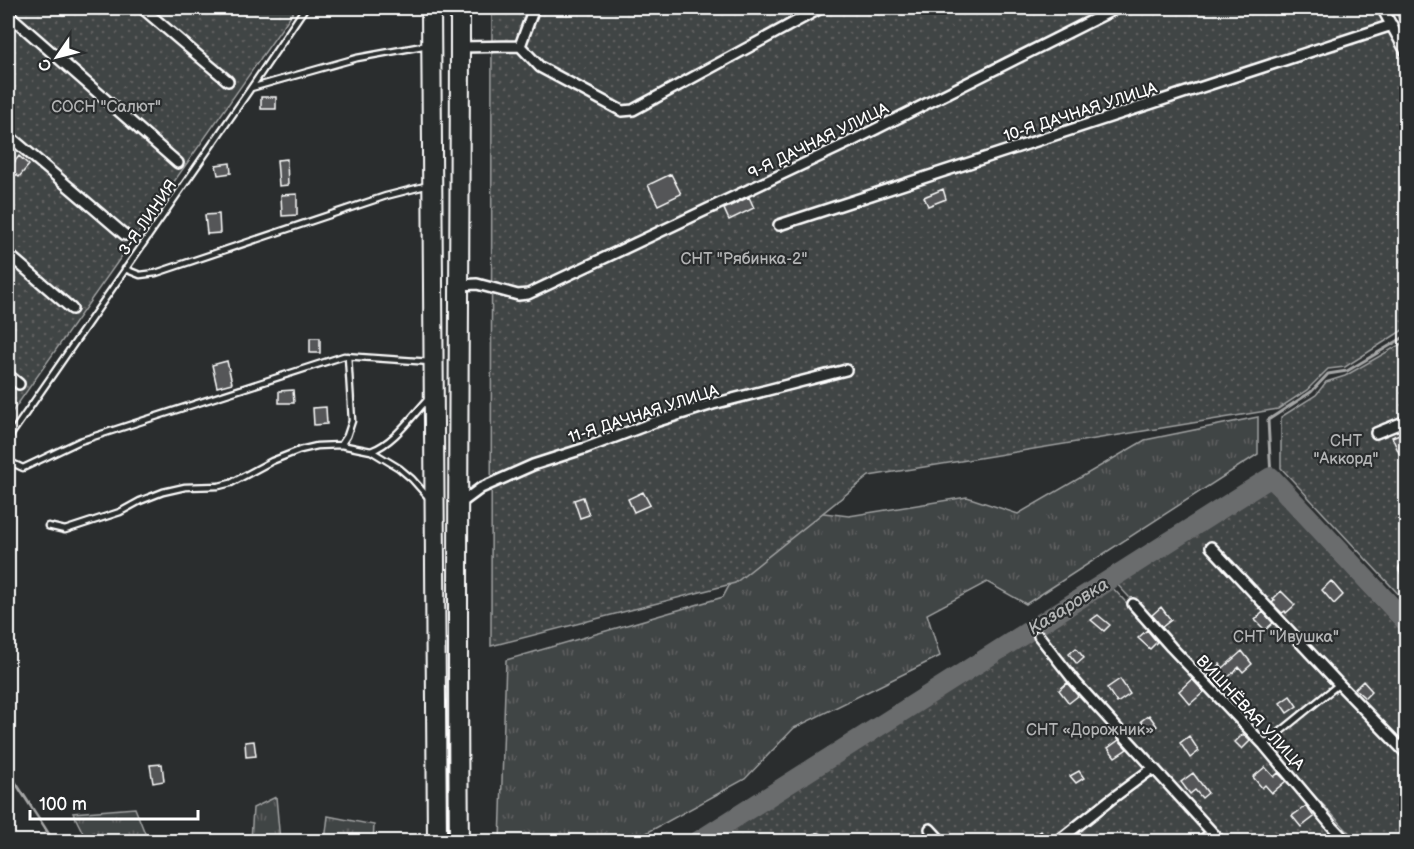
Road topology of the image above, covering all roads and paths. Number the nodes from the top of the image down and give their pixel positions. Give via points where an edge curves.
1 (142, 8) edge
2 (305, 8) edge
3 (431, 8) edge
4 (460, 8) edge
5 (534, 8) edge
6 (821, 8) edge
7 (1117, 8) edge
8 (1382, 8) edge
9 (8, 14) edge
10 (1392, 25) junction
11 (431, 45) junction
12 (520, 46) junction
13 (460, 47) junction
14 (1407, 52) edge
15 (431, 71) junction
16 (460, 71) junction
17 (228, 81) dead end
18 (251, 88) junction
19 (8, 135) edge
20 (178, 163) dead end
21 (432, 185) junction
22 (779, 225) dead end
23 (124, 235) dead end
24 (8, 254) edge
25 (125, 269) junction
26 (460, 285) junction
27 (72, 309) dead end
28 (348, 356) junction
29 (433, 362) junction
30 (846, 369) dead end
31 (8, 375) edge
32 (19, 384) dead end
33 (434, 393) junction
34 (1407, 421) edge
35 (1376, 433) dead end
36 (8, 439) edge
37 (341, 446) junction
38 (371, 451) junction
39 (8, 462) edge
40 (435, 505) junction
41 (458, 505) junction
42 (48, 526) dead end
43 (1211, 547) dead end
44 (1133, 604) dead end
45 (1039, 636) dead end
46 (1339, 684) junction
47 (1264, 745) junction
48 (1407, 753) edge
49 (1153, 768) junction
50 (930, 829) dead end
51 (1212, 833) junction
52 (437, 842) edge
53 (459, 842) edge
54 (942, 842) edge
55 (1057, 842) edge
56 (1200, 842) edge
57 (1221, 842) edge
58 (1347, 842) edge

1 - 17 street
2 - 18 lane, 3-Я ЛИНИЯ
3 - 11 highway
4 - 13 highway
5 - 12 street
6 - 12 street via 627,112 540,67
7 - 26 street, 9-Я ДАЧНАЯ УЛИЦА via 848,143 528,294 477,284
8 - 10 street
9 - 20 street
10 - 14 street
10 - 22 street, 10-Я ДАЧНАЯ УЛИЦА
11 - 15 highway
11 - 18 lane via 357,58
12 - 13 street
13 - 16 highway
15 - 16 highway
15 - 21 highway
16 - 26 highway
18 - 25 lane, 3-Я ЛИНИЯ
19 - 23 street
21 - 25 lane via 386,196 156,273 140,275
21 - 29 highway
24 - 27 street
25 - 36 lane, 3-Я ЛИНИЯ
26 - 41 highway
28 - 29 lane
28 - 37 lane via 352,421
28 - 39 lane via 80,441 23,468
29 - 33 highway
30 - 41 street, 11-Я ДАЧНАЯ УЛИЦА via 724,401 533,465 481,488
31 - 32 street
33 - 38 lane via 391,439
33 - 40 highway
34 - 35 street
37 - 38 lane
37 - 42 lane via 300,450 231,483 163,492 120,512 65,530
38 - 40 lane via 399,468
40 - 52 highway
41 - 53 highway
43 - 46 street
44 - 47 street, ВИШНЁВАЯ УЛИЦА
45 - 49 street
46 - 47 lane
46 - 48 street
47 - 58 street, ВИШНЁВАЯ УЛИЦА
49 - 51 street
49 - 55 street
50 - 54 street
51 - 56 street
51 - 57 street

